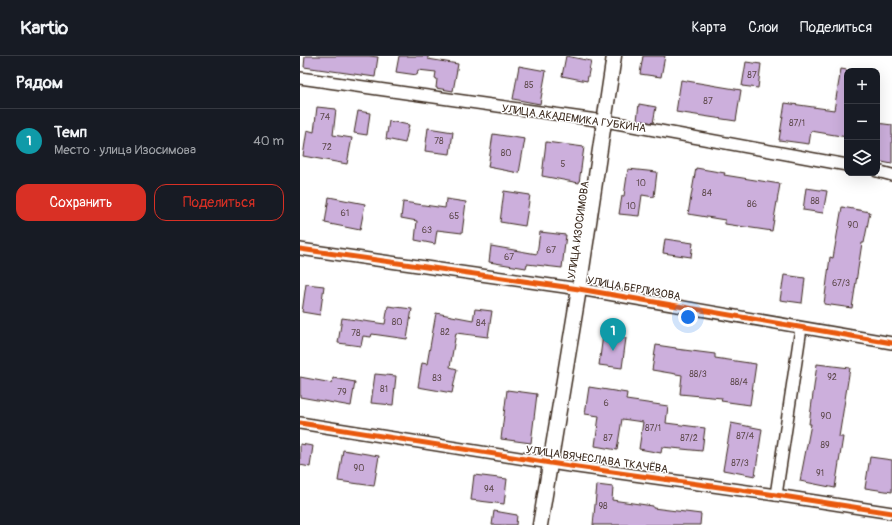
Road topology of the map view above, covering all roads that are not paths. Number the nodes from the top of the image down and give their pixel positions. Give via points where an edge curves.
1 (614, 56) edge
2 (300, 78) edge
3 (604, 122) junction
4 (844, 164) edge
5 (880, 172) edge
6 (892, 175) edge
7 (300, 249) edge
8 (579, 289) junction
9 (801, 328) junction
10 (892, 343) edge
11 (300, 423) edge
12 (550, 463) junction
13 (776, 495) junction
14 (892, 513) edge
15 (540, 525) edge

1 - 3 street, УЛИЦА ИЗОСИМОВА
2 - 3 street, УЛИЦА АКАДЕМИКА ГУБКИНА
3 - 4 street, УЛИЦА АКАДЕМИКА ГУБКИНА
3 - 8 street, УЛИЦА ИЗОСИМОВА
5 - 6 street
7 - 8 street, УЛИЦА БЕРЛИЗОВА
8 - 9 street, УЛИЦА БЕРЛИЗОВА
8 - 12 street, УЛИЦА ИЗОСИМОВА
9 - 10 street, УЛИЦА БЕРЛИЗОВА
9 - 13 street
11 - 12 street, УЛИЦА ВЯЧЕСЛАВА ТКАЧЁВА
12 - 13 street, УЛИЦА ВЯЧЕСЛАВА ТКАЧЁВА
12 - 15 street, УЛИЦА ИЗОСИМОВА
13 - 14 street, УЛИЦА ВЯЧЕСЛАВА ТКАЧЁВА

